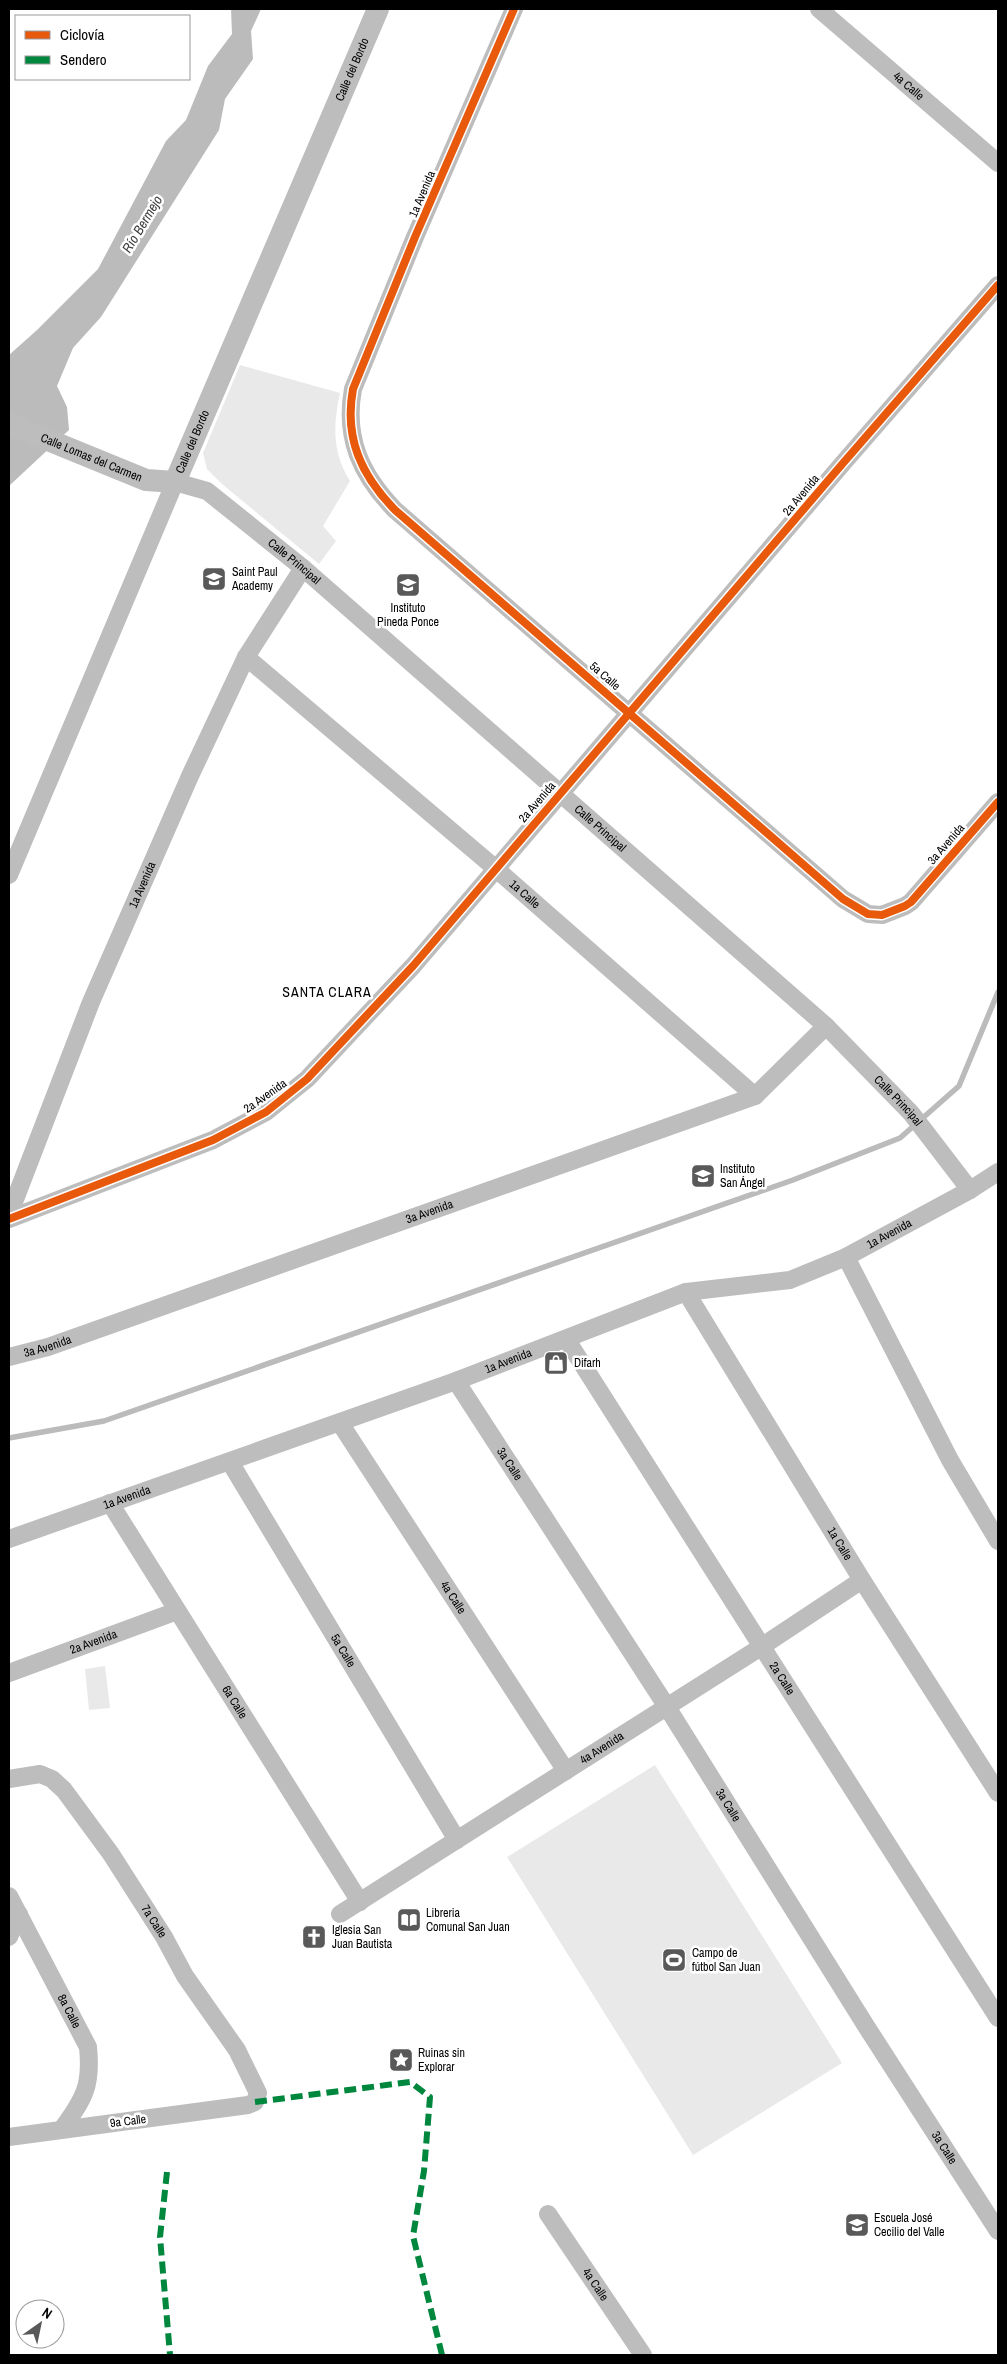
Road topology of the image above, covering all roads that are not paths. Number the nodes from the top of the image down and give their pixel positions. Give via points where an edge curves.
1 (378, 9) edge
2 (514, 9) edge
3 (819, 9) edge
4 (998, 163) edge
5 (998, 285) edge
6 (353, 389) joint
7 (9, 424) edge
8 (176, 482) junction
9 (303, 568) junction
10 (246, 657) junction
11 (629, 712) junction
12 (560, 793) junction
13 (998, 802) edge
14 (495, 868) junction
15 (9, 875) edge
16 (911, 902) joint
17 (826, 1026) junction
18 (755, 1096) junction
19 (998, 1172) edge
20 (970, 1190) junction
21 (9, 1215) edge
22 (9, 1219) edge
23 (846, 1257) junction
24 (686, 1292) junction
25 (567, 1340) junction
26 (9, 1357) edge
27 (456, 1381) junction
28 (340, 1423) junction
29 (230, 1462) junction
30 (110, 1503) junction
31 (9, 1539) edge
32 (998, 1541) edge
33 (862, 1580) junction
34 (177, 1612) junction
35 (762, 1647) junction
36 (9, 1673) edge
37 (667, 1707) junction
38 (566, 1771) junction
39 (9, 1779) edge
40 (998, 1792) edge
41 (458, 1840) junction
42 (9, 1896) edge
43 (360, 1902) junction
44 (19, 1914) junction
45 (340, 1914) dead end
46 (9, 1938) edge
47 (998, 2018) edge
48 (248, 2105) joint
49 (62, 2129) junction
50 (9, 2137) edge
51 (548, 2214) dead end
52 (998, 2231) edge
53 (643, 2355) edge

1 - 8 street, Calle del Bordo
2 - 6 street, 1a Avenida
3 - 4 street, 4a Calle
5 - 11 street, 2a Avenida
6 - 11 street, 5a Calle via 349,409 356,451 374,489 394,510
7 - 8 street, Calle Lomas del Carmen via 146,480
8 - 9 street, Calle Principal via 207,491
8 - 15 street, Calle del Bordo
9 - 10 street, 1a Avenida
9 - 12 street, Calle Principal
10 - 14 street, 1a Calle
10 - 21 street, 1a Avenida via 91,1002
11 - 12 street, 2a Avenida
11 - 16 street, 5a Calle via 857,908 868,914 882,915
12 - 14 street, 2a Avenida
12 - 17 street, Calle Principal
13 - 16 street, 3a Avenida
14 - 18 street, 1a Calle
14 - 22 street, 2a Avenida via 413,966 333,1053 307,1080 266,1112 213,1140
17 - 18 street, 3a Avenida
17 - 20 street, Calle Principal via 911,1113
18 - 26 street, 3a Avenida via 48,1347
19 - 20 street, 1a Avenida
20 - 23 street, 1a Avenida
23 - 24 street, 1a Avenida via 790,1280
23 - 32 street via 946,1451
24 - 25 street, 1a Avenida
24 - 33 street, 1a Calle
25 - 27 street, 1a Avenida
25 - 35 street, 2a Calle
27 - 28 street, 1a Avenida
27 - 37 street, 3a Calle
28 - 29 street, 1a Avenida
28 - 38 street, 4a Calle
29 - 30 street, 1a Avenida
29 - 41 street, 5a Calle
30 - 31 street, 1a Avenida
30 - 34 street, 6a Calle
33 - 35 street, 4a Avenida
33 - 40 street, 1a Calle
34 - 36 street, 2a Avenida
34 - 43 street, 6a Calle
35 - 37 street, 4a Avenida
35 - 47 street, 2a Calle
37 - 38 street, 4a Avenida
37 - 52 street, 3a Calle
38 - 41 street, 4a Avenida
39 - 48 street, 7a Calle via 40,1774 52,1779 64,1790 111,1854 186,1976 238,2050 258,2093 255,2102
41 - 43 street, 4a Avenida
42 - 44 street, 8a Calle
43 - 45 street, 4a Avenida
44 - 46 street
44 - 49 street, 8a Calle via 88,2047 90,2072 83,2100
48 - 49 street, 9a Calle
49 - 50 street, 9a Calle
51 - 53 street, 4a Calle

